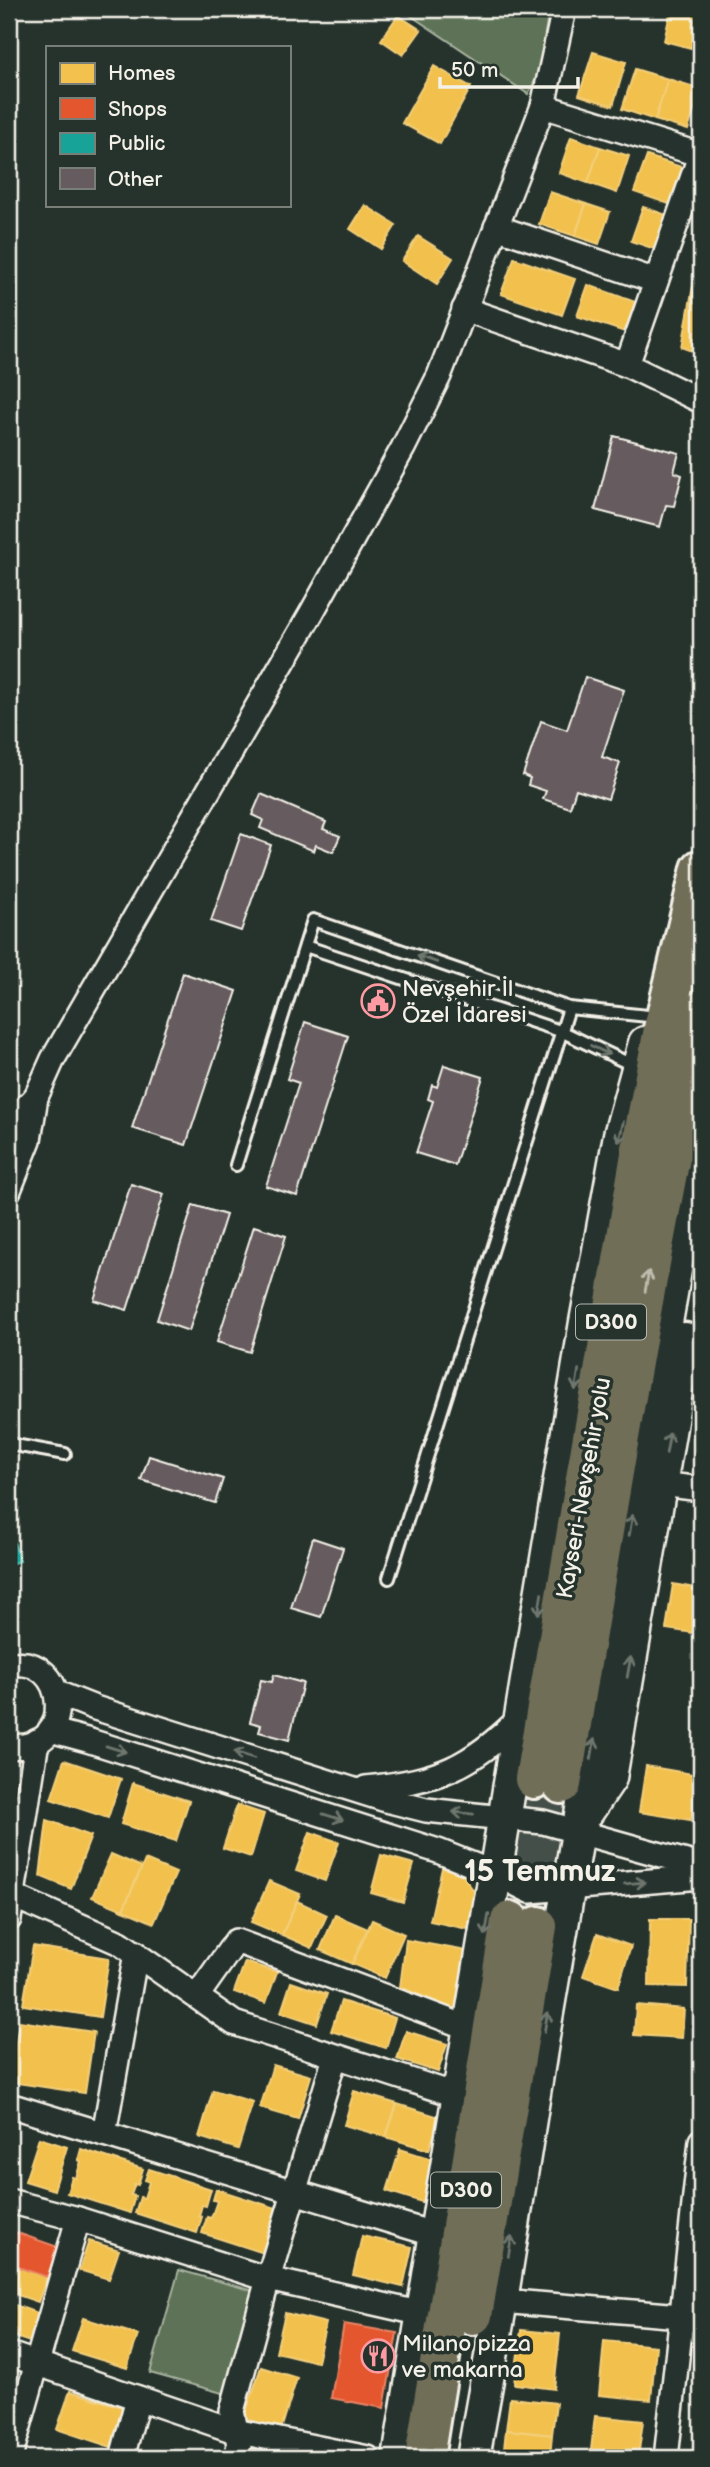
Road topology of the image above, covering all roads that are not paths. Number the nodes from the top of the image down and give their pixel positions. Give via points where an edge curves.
1 (564, 9) edge
2 (543, 106) junction
3 (701, 154) edge
4 (496, 227) junction
5 (656, 281) junction
6 (464, 309) junction
7 (627, 365) junction
8 (701, 401) edge
9 (701, 869) edge
10 (305, 946) junction
11 (569, 1008) junction
12 (683, 1010) edge
13 (563, 1032) junction
14 (637, 1068) junction
15 (36, 1097) junction
16 (9, 1124) edge
17 (697, 1143) edge
18 (236, 1165) dead end
19 (9, 1190) edge
20 (701, 1241) edge
21 (9, 1444) edge
22 (65, 1454) dead end
23 (661, 1484) junction
24 (701, 1489) edge
25 (389, 1578) dead end
26 (9, 1665) edge
27 (57, 1693) junction
28 (522, 1716) junction
29 (44, 1736) junction
30 (9, 1746) edge
31 (548, 1781) tunnel mouth
32 (352, 1790) junction
33 (505, 1818) junction
34 (579, 1827) junction
35 (701, 1866) edge
36 (496, 1874) junction
37 (701, 1877) edge
38 (569, 1889) junction
39 (13, 1896) junction
40 (9, 1919) edge
41 (136, 1953) junction
42 (197, 1996) junction
43 (469, 2028) junction
44 (335, 2057) junction
45 (459, 2096) junction
46 (9, 2105) edge
47 (103, 2134) junction
48 (701, 2141) edge
49 (294, 2192) junction
50 (9, 2201) edge
51 (78, 2219) junction
52 (436, 2235) junction
53 (268, 2279) junction
54 (501, 2301) junction
55 (423, 2314) junction
56 (691, 2319) edge
57 (9, 2354) edge
58 (39, 2364) junction
59 (138, 2398) junction
60 (235, 2431) junction
61 (10, 2458) edge
62 (122, 2458) edge
63 (236, 2458) edge
64 (368, 2458) edge
65 (400, 2458) edge
66 (424, 2458) edge
67 (450, 2458) edge
68 (473, 2458) edge
69 (666, 2458) edge

1 - 2 street
2 - 3 street
2 - 4 street
3 - 5 street
4 - 5 street
4 - 6 street
5 - 7 street
6 - 7 street
6 - 15 street via 439,376 403,448
7 - 8 street
9 - 12 highway, Kayseri-Nevşehir yolu / D300
11 -> 10 lane via 313,920
10 - 13 lane
10 - 18 lane
11 - 12 lane
11 - 13 lane
12 - 14 street via 642,1051
12 - 17 street
12 - 31 highway, Kayseri-Nevşehir yolu / D300 via 672,1147
13 -> 14 lane
13 - 25 lane
14 -> 28 street via 586,1322
15 - 16 street
15 - 19 street via 29,1140
34 -> 17 street
23 -> 20 street
21 - 22 lane
23 - 24 street
34 -> 23 street via 610,1778
26 - 27 street via 28,1665 40,1671
27 - 29 street via 58,1712
32 -> 27 street
28 - 32 street via 484,1750 431,1778
28 - 33 street
29 - 30 street via 25,1746
29 -> 36 street via 413,1843
29 - 39 street
33 -> 32 street via 425,1810
33 - 34 street
33 - 36 street
34 - 35 street
34 - 38 street
36 - 38 street via 530,1891
36 -> 43 street
38 -> 37 street
54 -> 38 street
39 - 40 street
39 - 41 street
41 - 42 street
41 - 47 street
42 - 43 street via 236,1941
42 - 44 street via 234,2023
43 - 45 street
44 - 45 street
44 - 49 street
45 - 52 street
46 - 47 street
47 - 49 street
48 - 56 street
49 - 52 street
49 - 53 street
50 - 51 street
51 - 53 street
51 - 58 street
52 - 55 street
53 - 55 street
53 - 60 street via 232,2411
54 - 56 street
54 - 68 street
55 - 65 street
56 - 69 street
57 - 58 street
58 - 59 street
58 - 61 street
59 - 60 street
59 - 62 street
60 - 63 street
60 - 64 street
66 - 67 highway, D300 via 524,1924

